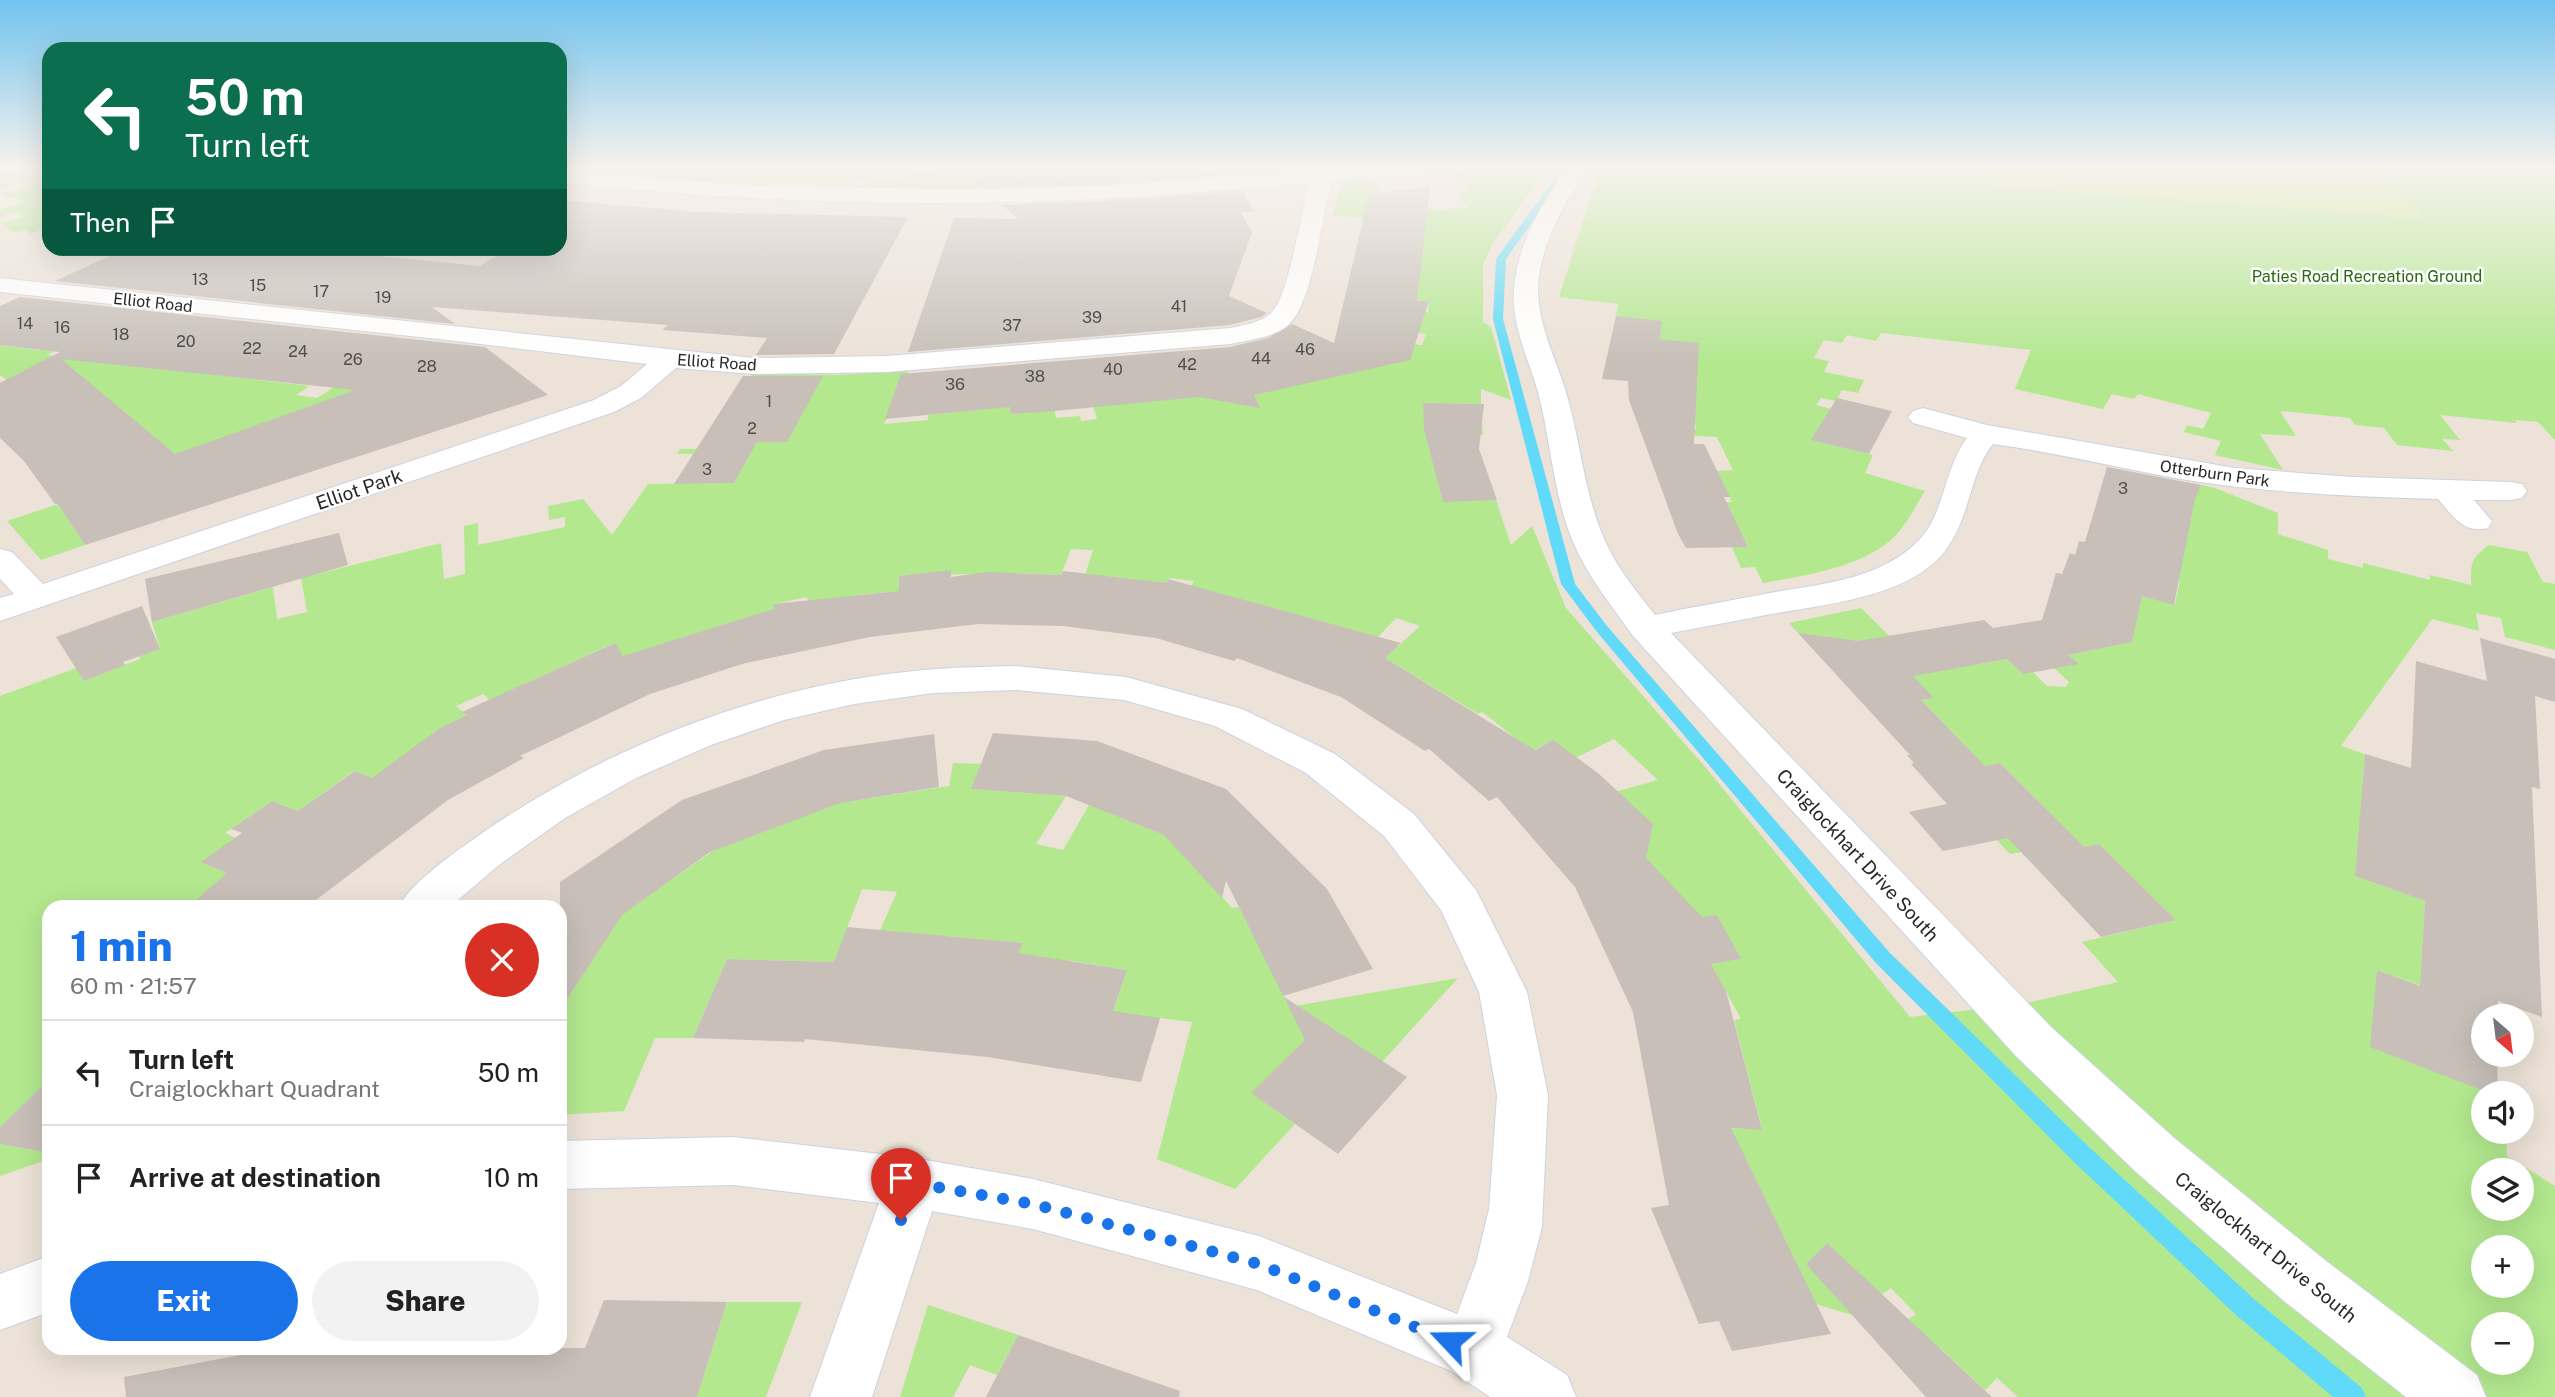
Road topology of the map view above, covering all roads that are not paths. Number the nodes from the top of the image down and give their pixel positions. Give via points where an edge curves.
1 (1309, 233) edge
2 (1540, 233) edge
3 (0, 285) edge
4 (670, 359) junction
5 (1923, 417) dead end
6 (1986, 434) junction
7 (2447, 490) junction
8 (2511, 491) dead end
9 (2476, 521) dead end
10 (0, 559) edge
11 (37, 597) junction
12 (0, 610) edge
13 (1646, 628) junction
14 (429, 900) edge
15 (567, 1165) edge
16 (914, 1183) junction
17 (42, 1286) edge
18 (0, 1301) edge
19 (1472, 1350) junction
20 (841, 1397) edge
21 (1545, 1397) edge
22 (2455, 1397) edge

1 - 4 street, Elliot Road via 1287,312 1269,326 1230,336 863,365 754,366
2 - 13 street, Craiglockhart Drive South via 1526,292 1582,523 1603,566
3 - 4 street, Elliot Road
4 - 11 street, Elliot Park via 631,392 604,406
5 - 6 street, Otterburn Park
6 - 7 street, Otterburn Park via 2263,481
6 - 13 street via 1973,446 1941,532 1932,547 1914,561 1837,591
7 - 8 street, Otterburn Park
7 - 9 street
10 - 11 street
11 - 12 street, Elliot Park
13 - 22 street, Craiglockhart Drive South via 2034,1042 2154,1154 2274,1256
14 - 19 street via 535,820 642,760 751,717 859,690 966,678 1069,681 1168,698 1260,730 1345,778 1418,843 1476,926 1497,974 1513,1027 1522,1084 1524,1145 1514,1223 1500,1279
15 - 16 street via 733,1161
16 - 19 street via 1033,1204 1259,1264
16 - 20 street
17 - 18 street
19 - 21 street

